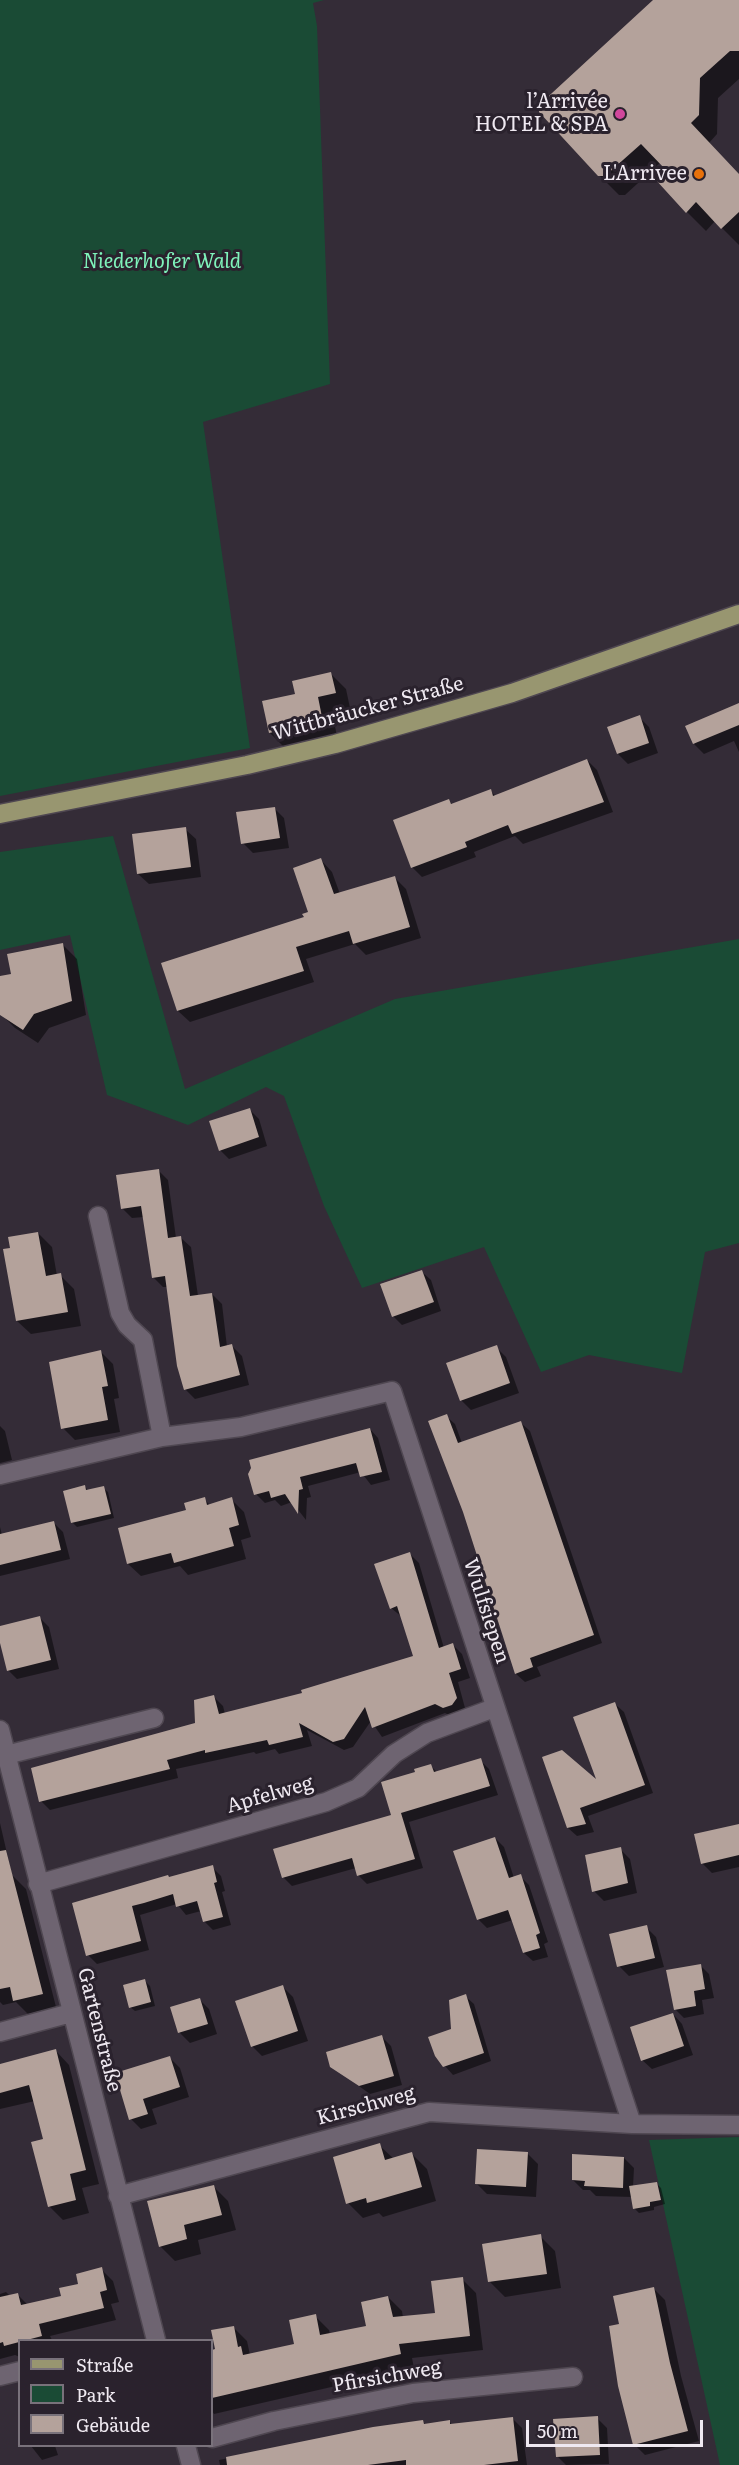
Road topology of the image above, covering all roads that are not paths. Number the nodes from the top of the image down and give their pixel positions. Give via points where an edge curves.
1 (739, 614) edge
2 (0, 814) edge
3 (98, 1216) dead end
4 (162, 1437) junction
5 (0, 1475) edge
6 (494, 1708) junction
7 (154, 1718) dead end
8 (2, 1740) edge
9 (38, 1884) junction
10 (71, 2013) junction
11 (0, 2032) edge
12 (632, 2124) junction
13 (739, 2125) edge
14 (118, 2196) junction
15 (152, 2339) edge
16 (18, 2372) edge
17 (0, 2376) edge
18 (573, 2377) dead end
19 (213, 2438) edge
20 (186, 2447) edge
21 (191, 2465) edge

1 - 2 main road, Wittbräucker Straße via 512,693 335,744
3 - 4 street via 120,1313 142,1340
4 - 5 street, Wulfsiepen
4 - 6 street, Wulfsiepen via 241,1427 392,1391
6 - 9 street, Apfelweg via 427,1733 394,1754 358,1788 326,1802
6 - 12 street, Wulfsiepen
7 - 8 street
8 - 9 street, Gartenstraße
9 - 10 street, Gartenstraße
10 - 11 street
10 - 14 street, Gartenstraße
12 - 13 street
12 - 14 street, Kirschweg via 429,2112
14 - 15 street, Gartenstraße
16 - 17 street
18 - 19 street, Pfirsichweg via 413,2393 274,2421
20 - 21 street

